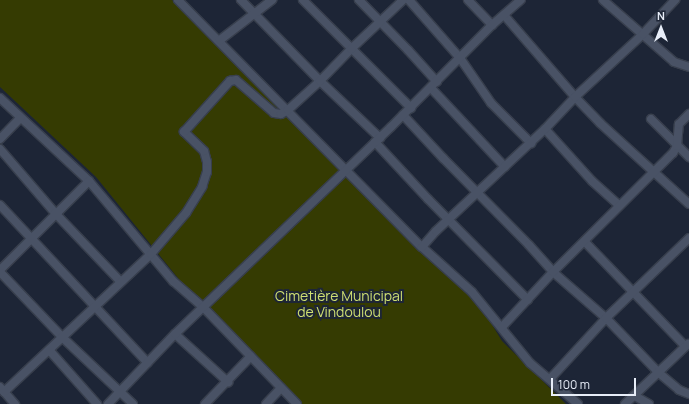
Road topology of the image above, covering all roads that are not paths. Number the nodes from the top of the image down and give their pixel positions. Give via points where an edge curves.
1 (178, 0) edge
2 (241, 0) edge
3 (272, 0) edge
4 (303, 0) edge
5 (359, 0) edge
6 (403, 0) edge
7 (409, 0) edge
8 (468, 0) edge
9 (520, 0) edge
10 (603, 0) edge
11 (675, 0) edge
12 (254, 15) junction
13 (504, 15) junction
14 (379, 22) junction
15 (492, 25) junction
16 (643, 34) junction
17 (220, 40) junction
18 (352, 48) junction
19 (460, 58) junction
20 (689, 67) edge
21 (320, 81) junction
22 (434, 85) junction
23 (575, 97) junction
24 (0, 98) edge
25 (410, 108) junction
26 (288, 110) junction
27 (689, 114) edge
28 (403, 115) junction
29 (20, 118) junction
30 (651, 119) dead end
31 (545, 129) junction
32 (0, 139) edge
33 (378, 140) junction
34 (530, 143) junction
35 (677, 146) junction
36 (0, 149) edge
37 (689, 157) edge
38 (505, 167) junction
39 (346, 169) junction
40 (654, 173) junction
41 (89, 181) junction
42 (479, 192) junction
43 (689, 204) edge
44 (0, 205) edge
45 (619, 206) junction
46 (55, 213) junction
47 (448, 220) junction
48 (689, 238) edge
49 (32, 239) junction
50 (585, 242) junction
51 (422, 247) junction
52 (151, 254) junction
53 (0, 271) edge
54 (553, 272) junction
55 (121, 282) junction
56 (633, 292) junction
57 (528, 300) junction
58 (95, 306) junction
59 (203, 308) junction
60 (606, 318) junction
61 (502, 327) junction
62 (175, 334) junction
63 (63, 338) junction
64 (687, 345) edge
65 (50, 351) junction
66 (251, 356) junction
67 (148, 363) junction
68 (659, 373) junction
69 (550, 379) junction
70 (228, 382) junction
71 (281, 388) junction
72 (2, 390) edge
73 (120, 391) junction
74 (689, 394) edge
75 (635, 396) junction
76 (15, 404) edge
77 (97, 404) edge
78 (108, 404) edge
79 (133, 404) edge
80 (205, 404) edge
81 (266, 404) edge
82 (297, 404) edge
83 (578, 404) edge
84 (625, 404) edge
85 (648, 404) edge

1 - 17 street
2 - 12 street
3 - 12 street
4 - 18 street
5 - 14 street
6 - 14 street
7 - 19 street
8 - 15 street
9 - 13 street
10 - 16 street
11 - 16 street
12 - 17 street
12 - 21 street
13 - 15 street
13 - 23 street
14 - 18 street
14 - 22 street via 408,50
15 - 19 street
16 - 20 street via 674,62
16 - 23 street
17 - 26 street
18 - 21 street
18 - 25 street
19 - 22 street
19 - 34 street via 491,103
21 - 26 street
21 - 33 street
22 - 25 street
22 - 38 street
23 - 31 street
23 - 40 street
24 - 29 street
25 - 28 street
26 - 39 street
26 - 52 street via 281,114 274,113 236,80 230,81 184,132 204,151 207,172 202,187 186,212
27 - 35 street via 679,124
28 - 33 street
28 - 42 street
29 - 32 street
29 - 41 street
30 - 35 street
31 - 34 street
31 - 45 street via 592,181
33 - 39 street
33 - 47 street
34 - 38 street
35 - 37 street
35 - 40 street
36 - 46 street
38 - 42 street
39 - 51 street
39 - 59 street
40 - 43 street
40 - 45 street
41 - 46 street
41 - 52 street
42 - 47 street
42 - 54 street
44 - 49 street
45 - 50 street
46 - 49 street
46 - 55 street
47 - 51 street
47 - 57 street
48 - 56 street
49 - 53 street
49 - 58 street
50 - 54 street
50 - 56 street
51 - 61 street via 472,292
52 - 55 street
52 - 59 street via 173,281
53 - 63 street
54 - 57 street
54 - 60 street
55 - 58 street
56 - 60 street
56 - 64 street
57 - 61 street
58 - 63 street
58 - 67 street
59 - 62 street
59 - 66 street
60 - 68 street
60 - 69 street
61 - 69 street via 530,363
62 - 67 street
62 - 70 street
63 - 65 street
63 - 73 street
64 - 68 street
65 - 72 street
65 - 77 street
66 - 70 street
66 - 71 street
67 - 73 street
68 - 74 street via 679,390
68 - 75 street
69 - 83 street
70 - 80 street
71 - 81 street
71 - 82 street
72 - 76 street
73 - 78 street
73 - 79 street
75 - 84 street
75 - 85 street

